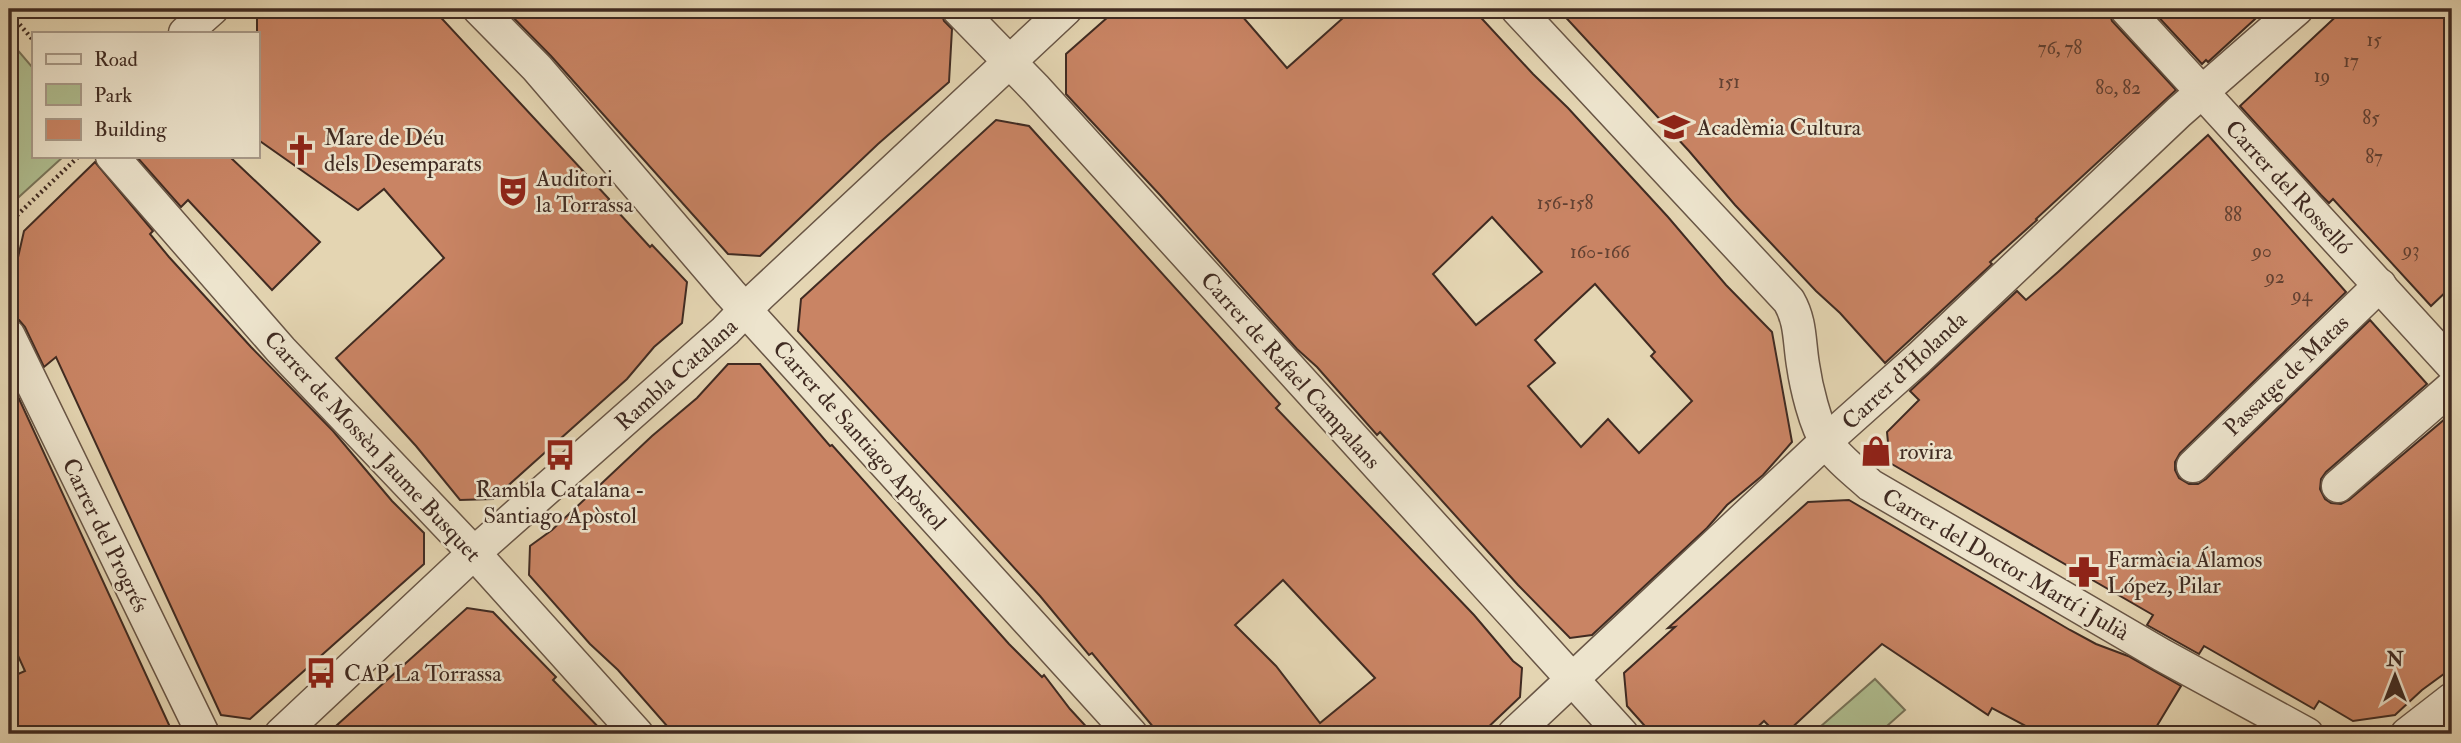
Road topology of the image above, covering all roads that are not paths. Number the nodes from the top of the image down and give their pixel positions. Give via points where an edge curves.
1 (212, 9) edge
2 (479, 9) edge
3 (958, 9) edge
4 (1066, 9) edge
5 (1517, 9) edge
6 (2126, 9) edge
7 (2297, 9) edge
8 (186, 32) edge
9 (1008, 63) junction
10 (2202, 92) junction
11 (114, 158) edge
12 (2380, 285) junction
13 (746, 310) junction
14 (2442, 332) edge
15 (9, 336) edge
16 (2452, 365) edge
17 (2452, 387) edge
18 (1826, 441) junction
19 (2193, 466) dead end
20 (2338, 486) dead end
21 (474, 553) junction
22 (1573, 680) junction
23 (2452, 699) edge
24 (203, 734) edge
25 (281, 734) edge
26 (637, 734) edge
27 (1131, 734) edge
28 (1514, 734) edge
29 (1622, 734) edge
30 (2307, 734) edge
31 (2407, 734) edge

1 - 8 street
2 - 13 street, Carrer de Santiago Apòstol via 537,68
3 - 9 street, Carrer de Rafael Campalans
4 - 9 street, Rambla Catalana
5 - 18 street, Carrer del Doctor Martí i Julià via 1789,301 1797,316 1807,382
6 - 10 street, Carrer del Rosselló
7 - 10 street, Carrer d'Holanda
9 - 13 street, Rambla Catalana
9 - 22 street, Carrer de Rafael Campalans
10 - 12 street, Carrer del Rosselló
10 - 18 street, Carrer d'Holanda
11 - 21 street, Carrer de Mossèn Jaume Busquet via 281,350
12 - 14 street, Carrer del Rosselló
12 - 19 street, Passatge de Matas
13 - 21 street, Rambla Catalana
13 - 27 street, Carrer de Santiago Apòstol
14 - 16 street, Carrer del Rosselló
15 - 24 street, Carrer del Progrés
17 - 20 street
18 - 22 street, Carrer d'Holanda
18 - 30 street, Carrer del Doctor Martí i Julià via 1870,485
21 - 25 street, Rambla Catalana
21 - 26 street, Carrer de Mossèn Jaume Busquet
22 - 28 street, Carrer d'Holanda
22 - 29 street, Carrer de Rafael Campalans
23 - 31 street

